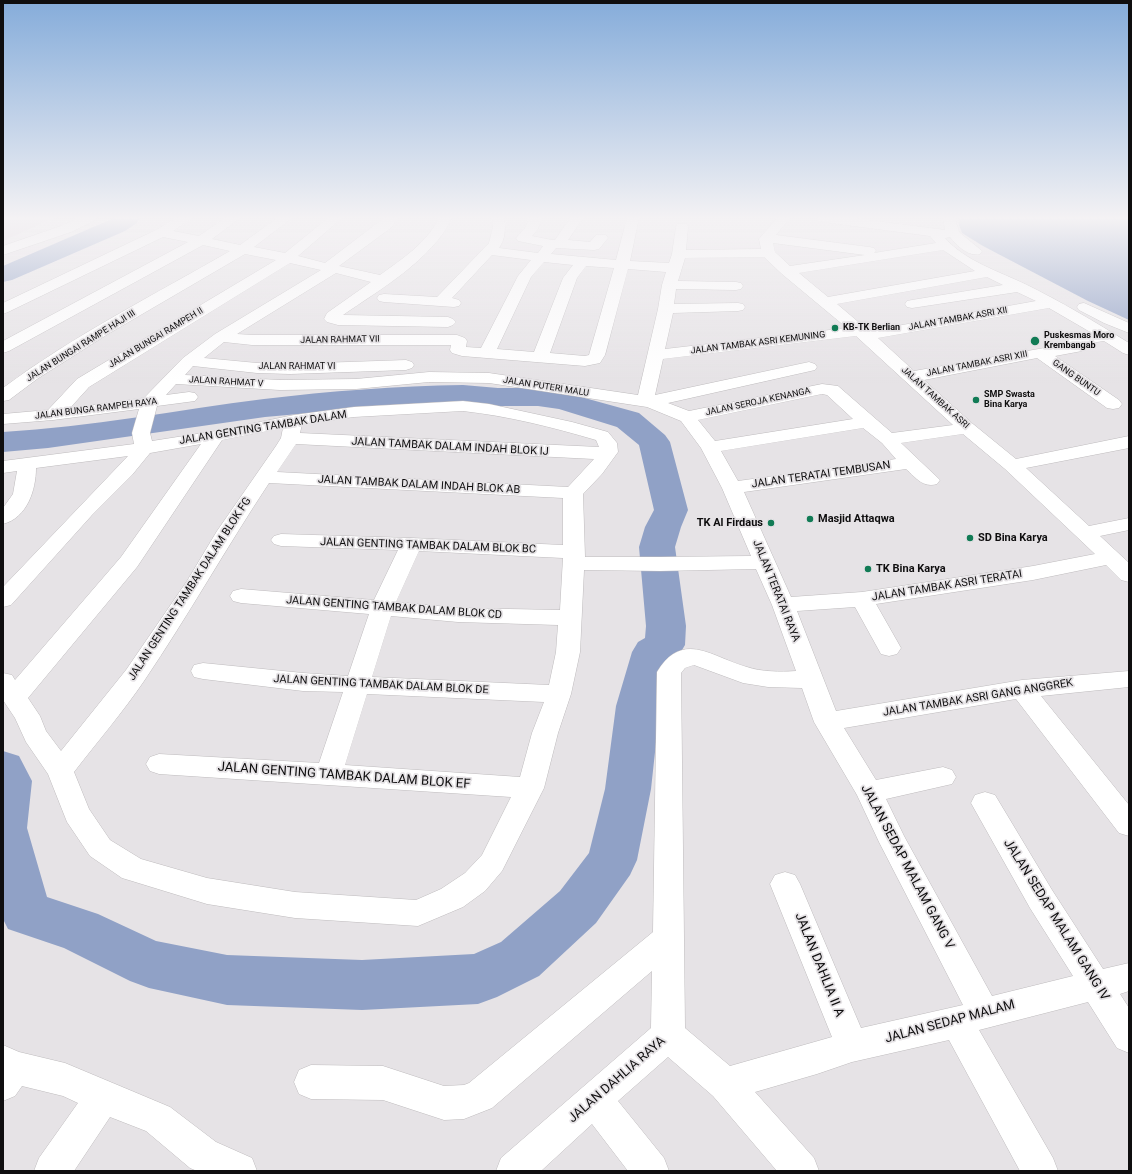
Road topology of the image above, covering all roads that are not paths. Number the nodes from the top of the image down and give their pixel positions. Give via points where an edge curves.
1 (78, 273) edge
2 (141, 273) edge
3 (203, 273) edge
4 (264, 273) edge
5 (322, 273) edge
6 (351, 273) edge
7 (391, 273) edge
8 (468, 273) edge
9 (528, 273) edge
10 (574, 273) edge
11 (619, 273) edge
12 (673, 273) edge
13 (789, 273) edge
14 (988, 273) joint
15 (1017, 273) edge
16 (382, 280) junction
17 (669, 285) junction
18 (736, 286) dead end
19 (1020, 287) junction
20 (384, 298) dead end
21 (825, 302) junction
22 (440, 303) junction
23 (1051, 303) junction
24 (459, 304) dead end
25 (912, 304) dead end
26 (738, 307) dead end
27 (3, 309) edge
28 (666, 309) junction
29 (448, 322) dead end
30 (1129, 328) edge
31 (862, 334) junction
32 (1106, 336) junction
33 (221, 337) junction
34 (3, 348) edge
35 (1129, 350) edge
36 (488, 352) junction
37 (1040, 353) junction
38 (656, 355) junction
39 (540, 357) junction
40 (189, 361) junction
41 (406, 365) dead end
42 (809, 367) dead end
43 (911, 377) junction
44 (171, 378) junction
45 (280, 385) joint
46 (3, 396) edge
47 (189, 397) dead end
48 (648, 401) junction
49 (150, 402) junction
50 (1113, 404) dead end
51 (53, 415) junction
52 (687, 417) junction
53 (3, 419) edge
54 (867, 422) junction
55 (968, 428) junction
56 (292, 429) junction
57 (142, 435) junction
58 (216, 436) junction
59 (888, 439) junction
60 (1129, 442) edge
61 (710, 447) junction
62 (609, 452) junction
63 (910, 463) junction
64 (27, 464) junction
65 (1012, 465) junction
66 (3, 467) edge
67 (264, 477) junction
68 (930, 480) dead end
69 (732, 488) junction
70 (573, 493) junction
71 (3, 518) edge
72 (1129, 524) edge
73 (1086, 533) junction
74 (281, 540) dead end
75 (411, 544) junction
76 (574, 558) junction
77 (1110, 558) junction
78 (765, 562) junction
79 (1129, 575) edge
80 (241, 596) dead end
81 (862, 599) junction
82 (3, 600) edge
83 (783, 606) junction
84 (382, 608) junction
85 (571, 618) junction
86 (889, 648) dead end
87 (203, 671) dead end
88 (811, 679) junction
89 (1127, 682) edge
90 (358, 685) junction
91 (9, 689) edge
92 (1022, 689) junction
93 (559, 694) junction
94 (827, 722) junction
95 (159, 764) dead end
96 (60, 770) junction
97 (329, 774) junction
98 (943, 777) dead end
99 (530, 788) junction
100 (869, 792) junction
101 (985, 803) dead end
102 (1129, 825) edge
103 (786, 884) dead end
104 (667, 939) junction
105 (1129, 977) edge
106 (1096, 984) junction
107 (970, 1018) junction
108 (668, 1036) junction
109 (1129, 1037) edge
110 (852, 1046) junction
111 (7, 1071) edge
112 (311, 1082) dead end
113 (725, 1084) junction
114 (103, 1097) junction
115 (594, 1099) junction
116 (198, 1163) edge
117 (52, 1171) edge
118 (240, 1171) edge
119 (514, 1171) edge
120 (651, 1171) edge
121 (801, 1171) edge
122 (1040, 1171) edge

1 - 27 street
2 - 34 street
3 - 46 street, JALAN BUNGAI RAMPE HAJI III via 102,331 31,375
4 - 51 street, JALAN BUNGAI RAMPEH II via 83,383
5 - 33 street
6 - 16 street
7 - 16 street
8 - 22 street
9 - 36 street
10 - 39 street
11 - 39 street via 598,355 594,360
12 - 17 street
13 - 21 street, JALAN TAMBAK ASRI
14 - 19 street
14 - 21 street
15 - 30 street
16 - 29 street via 332,316 332,319
17 - 18 street
17 - 28 street
19 - 23 street
19 - 25 street
20 - 22 street
21 - 31 street, JALAN TAMBAK ASRI
22 - 24 street
23 - 31 street, JALAN TAMBAK ASRI XII
23 - 32 street
26 - 28 street
28 - 38 street
31 - 38 street, JALAN TAMBAK ASRI KEMUNING
31 - 43 street, JALAN TAMBAK ASRI
32 - 35 street
32 - 37 street, JALAN TAMBAK ASRI XIII via 1077,340 1076,348
33 - 36 street, JALAN RAHMAT VII via 252,340 459,341 458,350
33 - 40 street
36 - 39 street via 498,355
37 - 43 street, JALAN TAMBAK ASRI XIII
37 - 50 street, GANG BUNTU
38 - 48 street
40 - 41 street, JALAN RAHMAT VI via 290,369
40 - 44 street
42 - 48 street, JALAN PUTERI MALU
43 - 55 street, JALAN TAMBAK ASRI
44 - 45 street, JALAN RAHMAT V
44 - 49 street
45 - 48 street, JALAN PUTERI MALU via 356,384 429,377 489,378
47 - 49 street, JALAN BUNGA RAMPEH RAYA
48 - 52 street, JALAN TERATAI RAYA
49 - 51 street, JALAN BUNGA RAMPEH RAYA
49 - 57 street
51 - 53 street, JALAN BUNGA RAMPEH RAYA
52 - 54 street, JALAN SEROJA KENANGA via 828,389
52 - 61 street, JALAN TERATAI RAYA
54 - 59 street
54 - 61 street
55 - 59 street
55 - 65 street, JALAN TAMBAK ASRI
56 - 58 street, JALAN GENTING TAMBAK DALAM
56 - 62 street, JALAN TAMBAK DALAM INDAH BLOK IJ via 528,450
56 - 62 street, JALAN GENTING TAMBAK DALAM via 354,412 463,406 490,409 602,436 608,443
56 - 67 street, JALAN GENTING TAMBAK DALAM BLOK FG
57 - 58 street, JALAN GENTING TAMBAK DALAM
57 - 64 street, JALAN GENTING TAMBAK DALAM
57 - 82 street via 125,471
58 - 91 street via 129,562
59 - 63 street
60 - 65 street
61 - 69 street, JALAN TERATAI RAYA
62 - 70 street
63 - 68 street
63 - 69 street, JALAN TERATAI TEMBUSAN
64 - 66 street, JALAN GENTING TAMBAK DALAM
64 - 71 street via 26,488 18,506
65 - 73 street, JALAN TAMBAK ASRI
67 - 70 street, JALAN TAMBAK DALAM INDAH BLOK AB
67 - 96 street, JALAN GENTING TAMBAK DALAM BLOK FG via 135,676
69 - 78 street, JALAN TERATAI RAYA
70 - 76 street
72 - 73 street
73 - 77 street, JALAN TAMBAK ASRI
74 - 75 street, JALAN GENTING TAMBAK DALAM BLOK BC
75 - 76 street, JALAN GENTING TAMBAK DALAM BLOK BC
75 - 84 street
76 - 78 street, JALAN GENTING TAMBAK DALAM BLOK BC via 655,564
76 - 85 street
77 - 79 street, JALAN TAMBAK ASRI
77 - 81 street, JALAN TAMBAK ASRI TERATAI via 1033,573
78 - 83 street, JALAN TERATAI RAYA
80 - 84 street, JALAN GENTING TAMBAK DALAM BLOK CD
81 - 83 street, JALAN TAMBAK ASRI TERATAI
81 - 86 street
83 - 88 street, JALAN TERATAI RAYA
84 - 85 street, JALAN GENTING TAMBAK DALAM BLOK CD via 458,615
84 - 90 street
85 - 93 street via 568,652
87 - 90 street, JALAN GENTING TAMBAK DALAM BLOK DE
88 - 94 street, JALAN TERATAI RAYA
88 - 104 street via 774,680 742,674 708,660 688,657 673,664 668,672
89 - 92 street, JALAN TAMBAK ASRI GANG ANGGREK via 1087,682
90 - 93 street, JALAN GENTING TAMBAK DALAM BLOK DE
90 - 97 street
91 - 96 street via 27,716 35,736
92 - 94 street, JALAN TAMBAK ASRI GANG ANGGREK
92 - 102 street
93 - 99 street
94 - 100 street, JALAN SEDAP MALAM GANG V
95 - 97 street, JALAN GENTING TAMBAK DALAM BLOK EF
96 - 99 street via 77,814 100,848 132,869 207,891 295,906 418,913 452,898 475,882 492,863
97 - 99 street, JALAN GENTING TAMBAK DALAM BLOK EF
98 - 100 street
100 - 107 street, JALAN SEDAP MALAM GANG V
101 - 106 street, JALAN SEDAP MALAM GANG IV via 1041,899
103 - 110 street, JALAN DAHLIA II A
104 - 108 street
104 - 112 street via 480,1096 464,1102 444,1103 383,1083
105 - 106 street, JALAN SEDAP MALAM
106 - 107 street, JALAN SEDAP MALAM
106 - 109 street, JALAN SEDAP MALAM GANG IV
107 - 110 street, JALAN SEDAP MALAM
107 - 122 street, JALAN SEDAP MALAM GANG V
108 - 113 street, JALAN DAHLIA RAYA
108 - 115 street, JALAN DAHLIA RAYA
110 - 113 street, JALAN SEDAP MALAM
111 - 114 street via 65,1080
113 - 121 street, JALAN DAHLIA RAYA
114 - 116 street via 158,1119
114 - 117 street
115 - 119 street, JALAN DAHLIA RAYA
115 - 120 street
116 - 118 street

